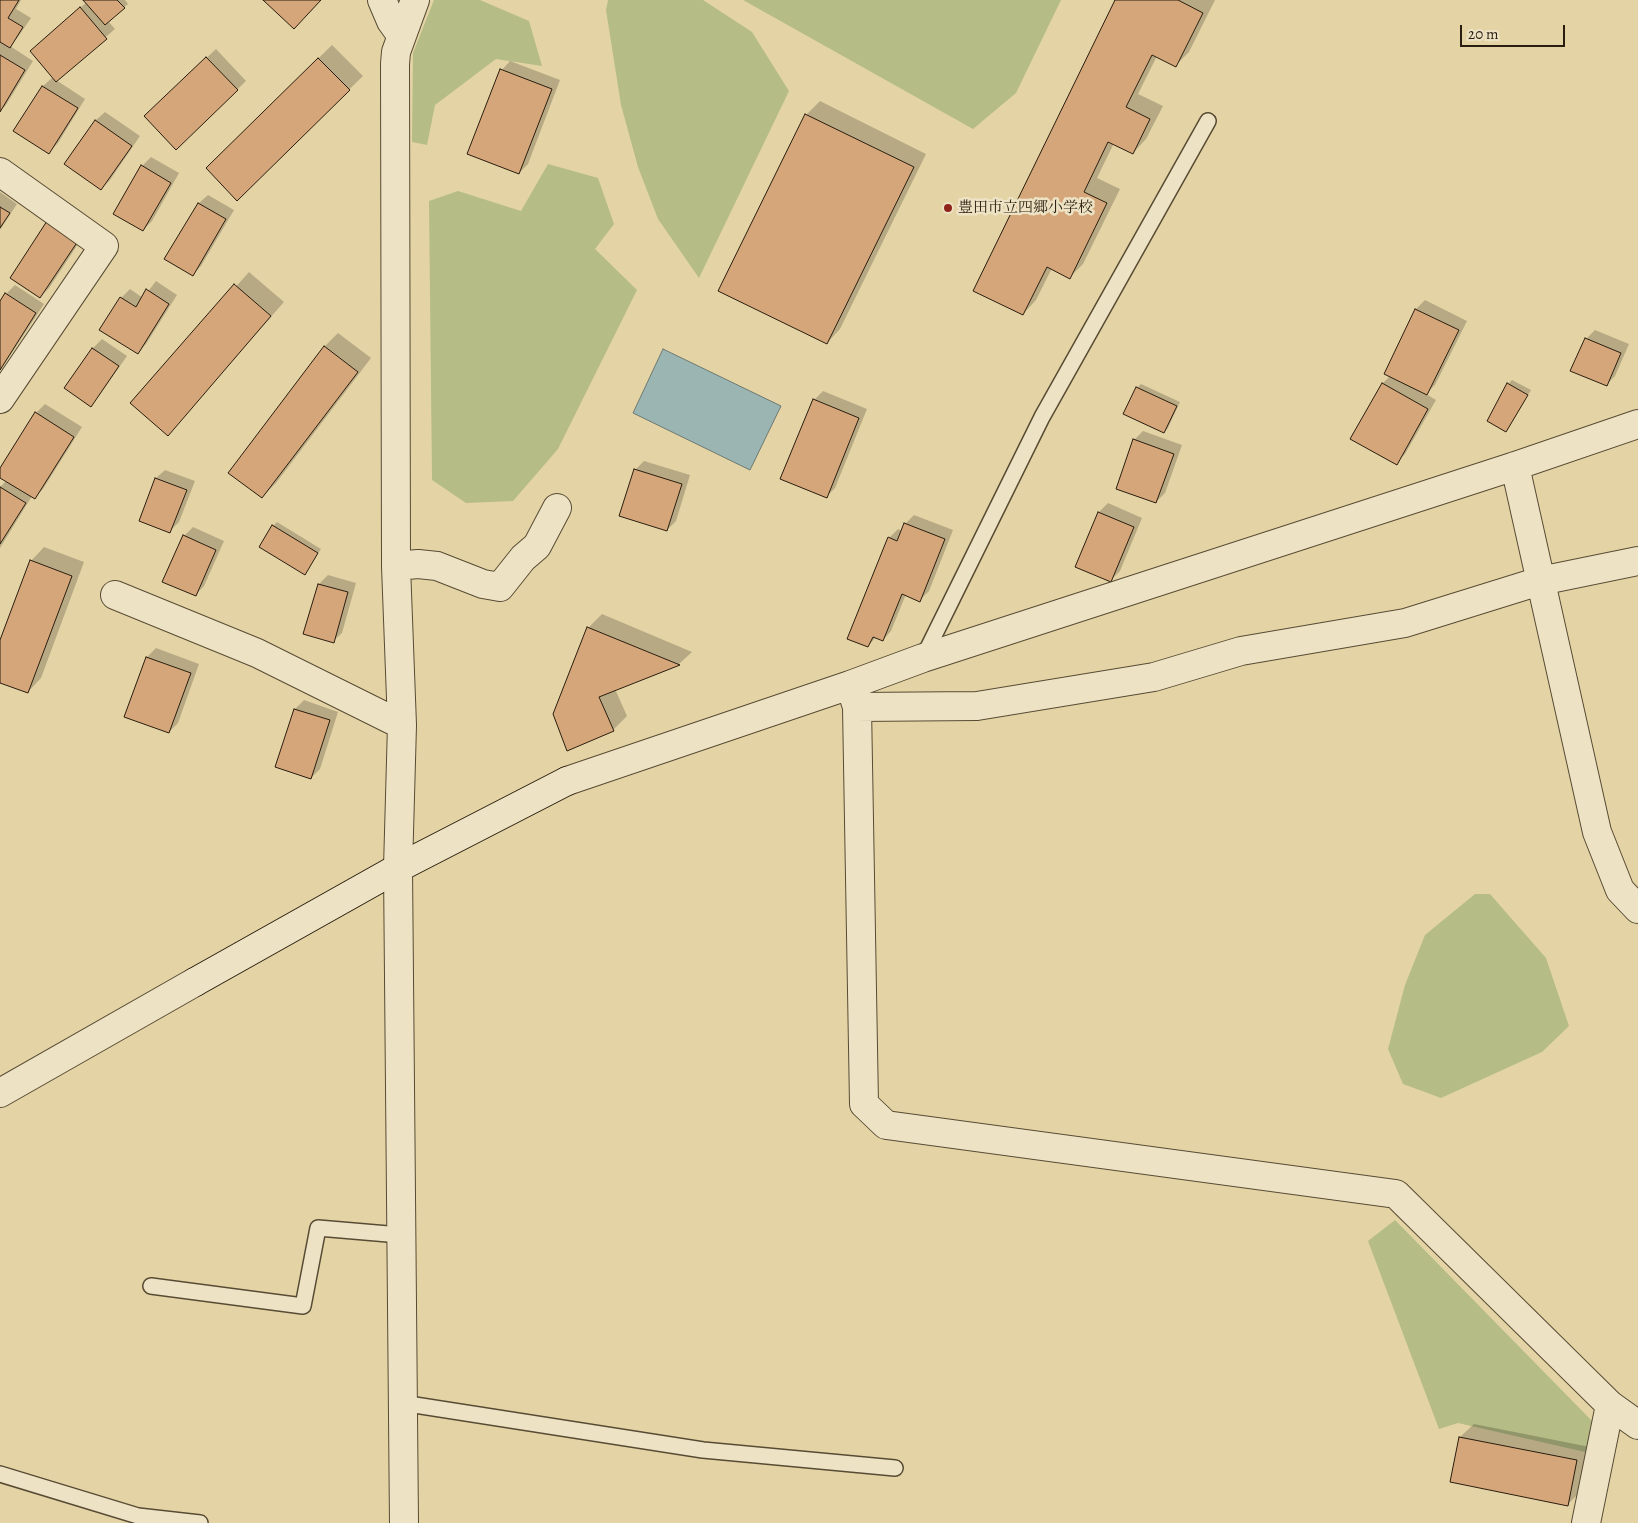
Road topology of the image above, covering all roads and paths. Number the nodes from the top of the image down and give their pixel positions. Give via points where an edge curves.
1 (382, 0) edge
2 (415, 0) edge
3 (401, 35) junction
4 (1208, 120) dead end
5 (0, 172) edge
6 (0, 399) edge
7 (1638, 424) edge
8 (1515, 466) junction
9 (557, 508) dead end
10 (1638, 561) edge
11 (396, 566) junction
12 (1540, 581) junction
13 (115, 595) dead end
14 (924, 658) junction
15 (854, 696) junction
16 (402, 725) junction
17 (398, 868) junction
18 (1638, 909) edge
19 (0, 1093) edge
20 (400, 1234) junction
21 (151, 1286) dead end
22 (402, 1403) junction
23 (1610, 1405) junction
24 (1638, 1425) edge
25 (895, 1468) dead end
26 (0, 1474) edge
27 (200, 1523) edge
28 (404, 1523) edge
29 (1586, 1523) edge

1 - 3 street
2 - 3 street
3 - 11 street via 395,64
4 - 14 lane via 1042,417
5 - 6 street via 104,246
7 - 8 street
8 - 12 street
8 - 14 street
9 - 11 street via 537,546 500,587 483,584 437,566
10 - 12 street
11 - 16 street
12 - 15 street via 1405,623 1241,652 1154,676 977,706
12 - 18 street via 1597,832 1620,890
13 - 16 street via 257,653
14 - 15 street
15 - 17 street via 567,781
15 - 23 street via 864,1104 886,1125 1396,1194
16 - 17 street
17 - 19 street
17 - 20 street
20 - 21 lane via 318,1228 303,1306
20 - 22 street
22 - 25 lane via 703,1450
22 - 28 street
23 - 24 street
23 - 29 street
26 - 27 lane via 138,1516

